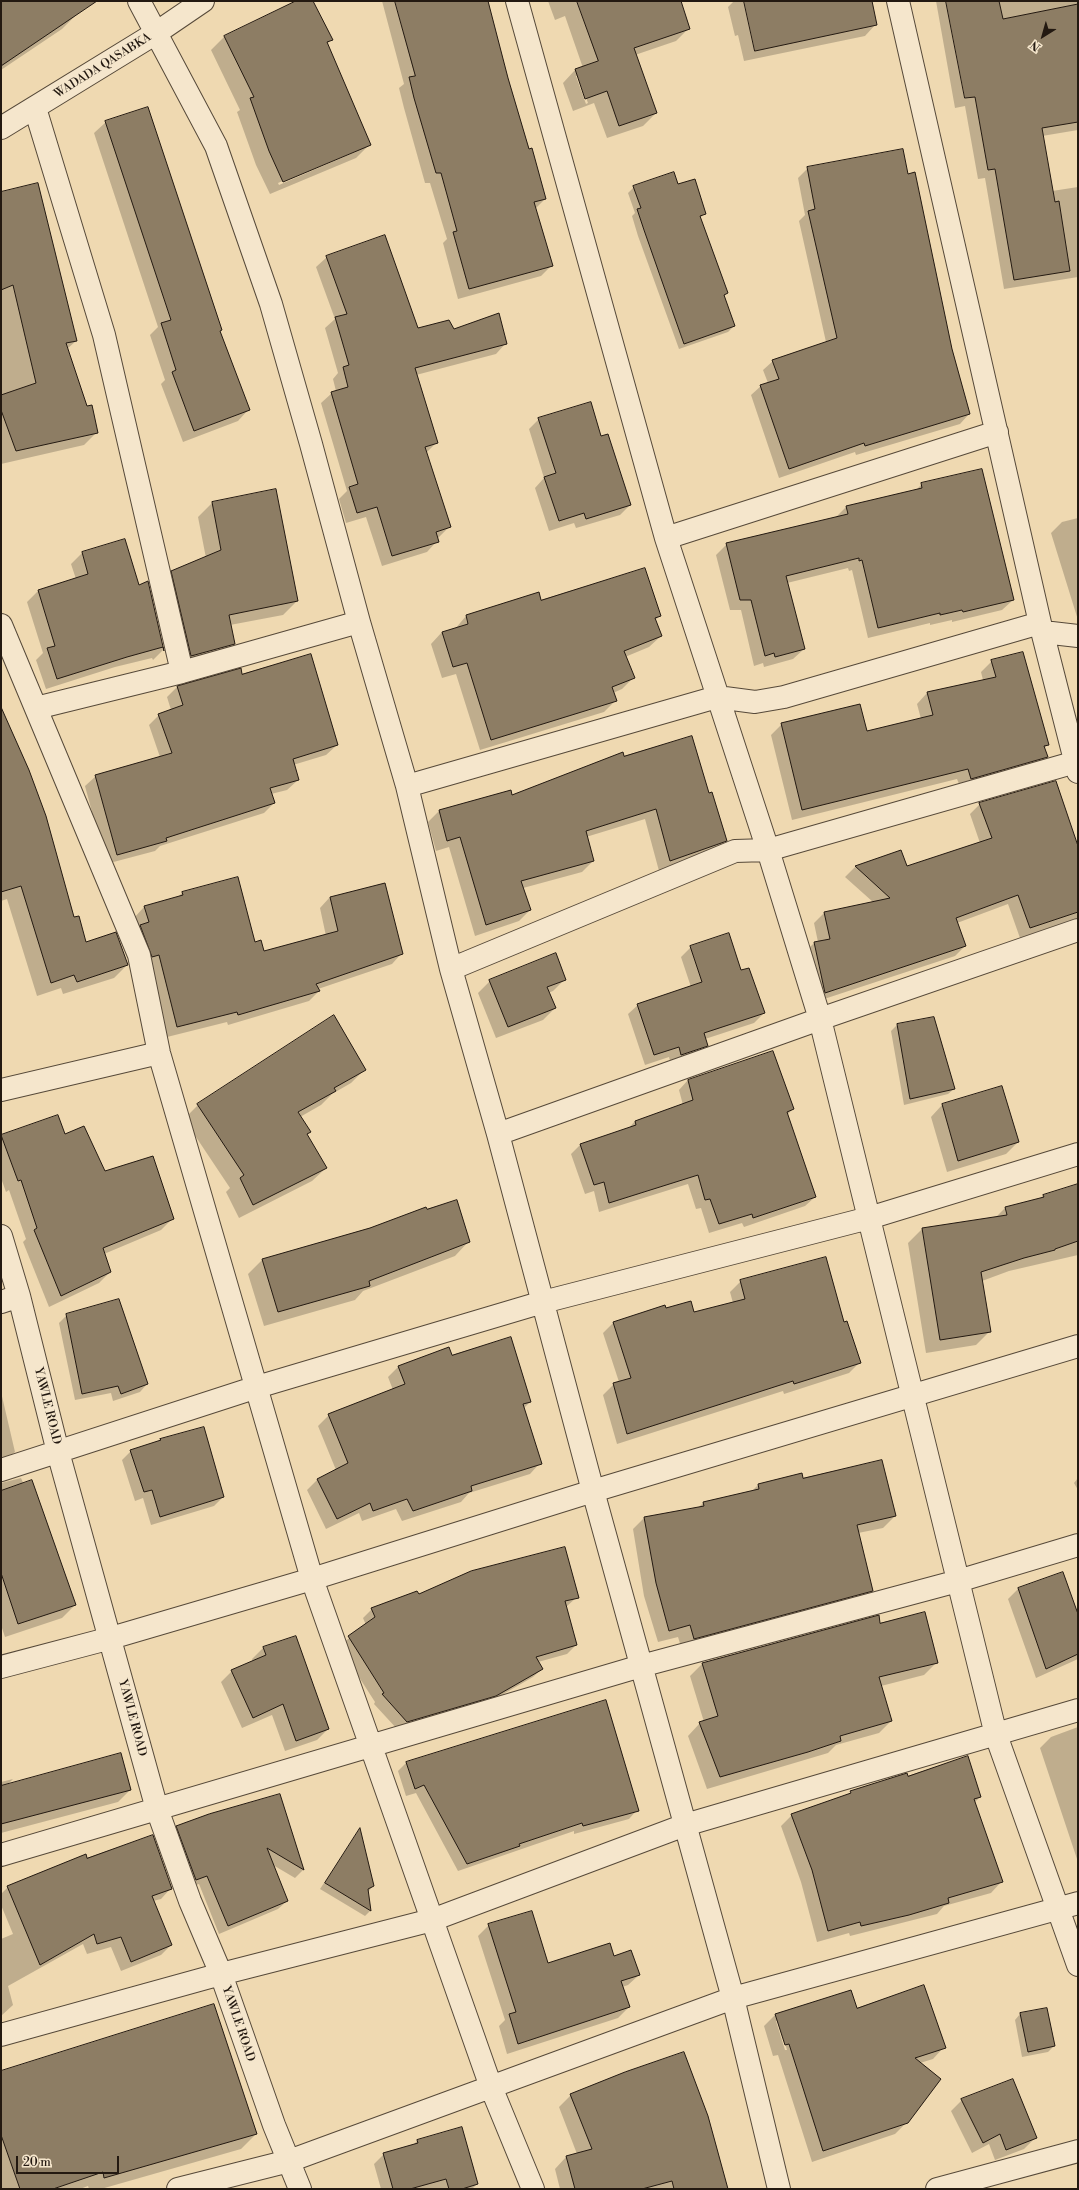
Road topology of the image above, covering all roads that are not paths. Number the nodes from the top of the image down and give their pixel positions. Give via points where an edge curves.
1 (139, 1) edge
2 (202, 1) edge
3 (517, 1) edge
4 (898, 1) edge
5 (156, 33) junction
6 (35, 108) junction
7 (1, 128) edge
8 (997, 432) junction
9 (666, 538) junction
10 (359, 622) junction
11 (1, 625) edge
12 (1042, 628) junction
13 (1078, 636) edge
14 (182, 672) junction
15 (717, 696) junction
16 (36, 708) junction
17 (1077, 768) edge
18 (407, 786) junction
19 (768, 850) junction
20 (1078, 930) edge
21 (451, 969) junction
22 (820, 1019) junction
23 (159, 1053) junction
24 (1, 1090) edge
25 (498, 1134) junction
26 (1078, 1154) edge
27 (869, 1218) junction
28 (1, 1236) edge
29 (10, 1299) edge
30 (543, 1302) junction
31 (1078, 1346) edge
32 (257, 1387) junction
33 (912, 1395) junction
34 (58, 1452) junction
35 (1, 1470) edge
36 (592, 1491) junction
37 (1078, 1545) edge
38 (312, 1579) junction
39 (958, 1581) junction
40 (111, 1638) junction
41 (641, 1666) junction
42 (1, 1667) edge
43 (1078, 1710) edge
44 (996, 1735) junction
45 (370, 1746) junction
46 (157, 1809) junction
47 (685, 1825) junction
48 (1, 1855) edge
49 (1068, 1906) edge
50 (432, 1920) junction
51 (1078, 1964) edge
52 (221, 1974) junction
53 (733, 1998) junction
54 (1, 2035) edge
55 (491, 2087) junction
56 (1078, 2151) edge
57 (289, 2162) junction
58 (178, 2189) edge
59 (300, 2189) edge
60 (533, 2189) edge
61 (779, 2189) edge
62 (937, 2189) edge

1 - 5 street
2 - 5 street, WADADA QASABKA
3 - 9 street
4 - 8 street
5 - 6 street, WADADA QASABKA
5 - 10 street via 216,146 271,304
6 - 7 street, WADADA QASABKA
6 - 14 street via 104,335
8 - 9 street
8 - 12 street
9 - 15 street
10 - 14 street
10 - 18 street
11 - 16 street
12 - 13 street
12 - 15 street via 784,697 755,702
12 - 17 street
14 - 16 street
15 - 18 street
15 - 19 street
16 - 23 street via 139,955
17 - 19 street
18 - 21 street
19 - 21 street via 736,851
19 - 22 street
20 - 22 street
21 - 25 street
22 - 25 street
22 - 27 street
23 - 24 street
23 - 32 street
25 - 30 street
26 - 27 street
27 - 30 street
27 - 33 street
28 - 29 street, YAWLE ROAD
29 - 34 street, YAWLE ROAD
30 - 32 street
30 - 36 street
31 - 33 street
32 - 34 street
32 - 38 street
33 - 36 street
33 - 39 street
34 - 35 street
34 - 40 street, YAWLE ROAD
36 - 38 street
36 - 41 street
37 - 39 street
38 - 40 street
38 - 45 street
39 - 41 street
39 - 44 street
40 - 42 street
40 - 46 street, YAWLE ROAD
41 - 45 street
41 - 47 street
43 - 44 street
44 - 47 street
44 - 49 street
45 - 46 street
45 - 50 street
46 - 48 street
46 - 52 street, YAWLE ROAD via 190,1900
47 - 50 street
47 - 53 street
49 - 51 street
49 - 53 street
50 - 52 street
50 - 55 street
52 - 54 street
52 - 57 street, YAWLE ROAD
53 - 55 street
53 - 61 street
55 - 57 street
55 - 60 street
56 - 62 street
57 - 58 street
57 - 59 street, YAWLE ROAD

